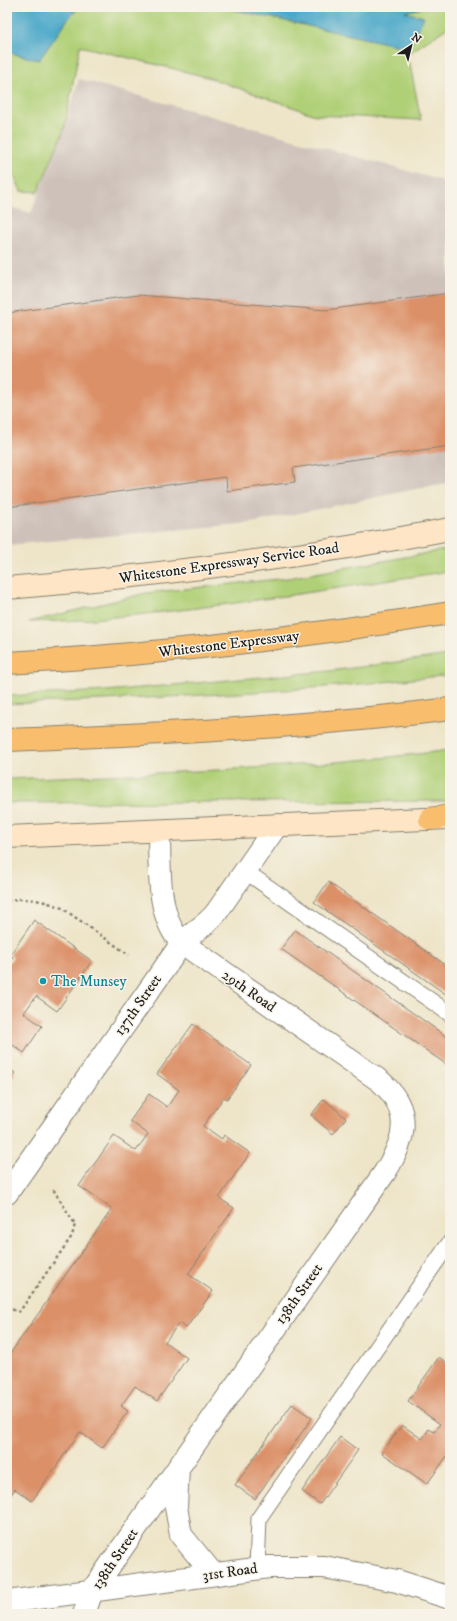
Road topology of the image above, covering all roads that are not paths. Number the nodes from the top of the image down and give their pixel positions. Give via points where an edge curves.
1 (450, 529) edge
2 (7, 588) edge
3 (450, 613) edge
4 (7, 663) edge
5 (450, 709) edge
6 (7, 740) edge
7 (444, 818) edge
8 (277, 825) junction
9 (7, 830) edge
10 (159, 831) junction
11 (43, 836) junction
12 (7, 837) edge
13 (245, 871) junction
14 (182, 943) junction
15 (450, 1014) edge
16 (402, 1115) joint
17 (7, 1193) edge
18 (450, 1242) edge
19 (179, 1467) junction
20 (257, 1568) junction
21 (213, 1574) junction
22 (92, 1591) junction
23 (450, 1598) edge
24 (7, 1602) edge
25 (84, 1614) edge

1 - 2 main road, Whitestone Expressway Service Road via 338,549 206,568
3 - 4 highway, Whitestone Expressway via 253,642 105,657
5 - 6 highway via 253,728
7 - 8 main road
8 - 10 main road
8 - 13 street, 137th Street
9 - 11 main road
10 - 11 main road
10 - 14 street, 29th Road via 164,908 169,928
11 - 12 main road
13 - 14 street, 137th Street via 210,920
13 - 15 lane
14 - 16 street, 29th Road via 376,1078 395,1098
14 - 17 street, 137th Street
16 - 19 street, 138th Street via 401,1143 398,1152
18 - 20 lane via 259,1518
19 - 21 street via 176,1507 182,1535
19 - 22 street, 138th Street
20 - 21 street, 31st Road
20 - 23 street, 31st Road via 324,1567 397,1581
21 - 22 street, 31st Road
22 - 24 street, 31st Road
22 - 25 street, 138th Street

